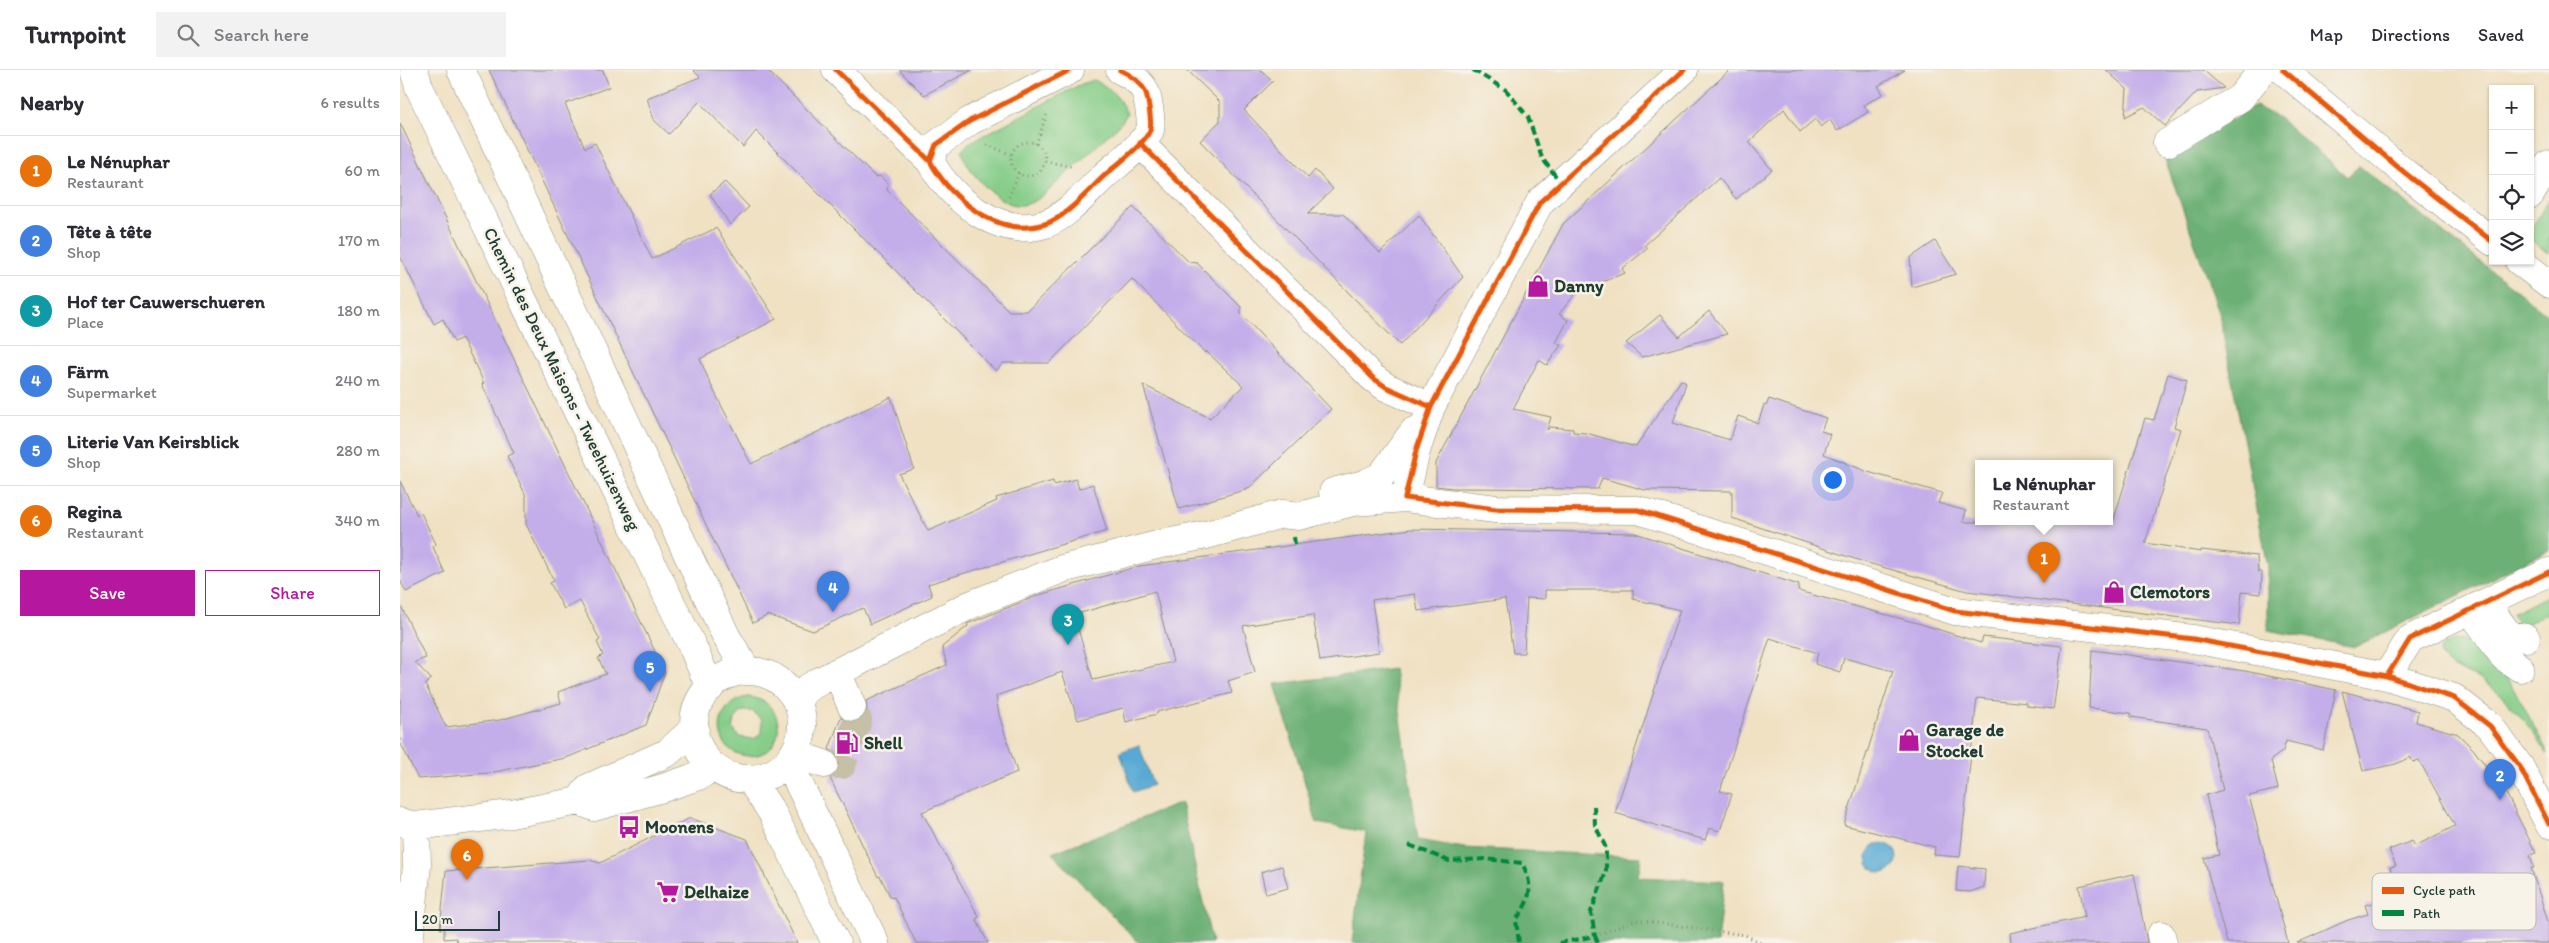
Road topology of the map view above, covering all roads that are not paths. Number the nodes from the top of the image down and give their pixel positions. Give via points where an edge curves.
1 (414, 70) edge
2 (461, 70) edge
3 (836, 70) edge
4 (1070, 70) edge
5 (1120, 70) edge
6 (1684, 70) edge
7 (2263, 70) edge
8 (2283, 70) edge
9 (1140, 143) junction
10 (2167, 143) dead end
11 (930, 161) junction
12 (2549, 164) edge
13 (2534, 188) edge
14 (2489, 239) edge
15 (2523, 265) edge
16 (2549, 284) edge
17 (1431, 407) junction
18 (1405, 498) junction
19 (1282, 514) junction
20 (2549, 572) edge
21 (2478, 607) junction
22 (2526, 638) dead end
23 (2520, 668) dead end
24 (747, 671) junction
25 (837, 672) junction
26 (2388, 676) junction
27 (710, 688) junction
28 (796, 701) junction
29 (852, 707) tunnel mouth
30 (695, 728) junction
31 (791, 758) junction
32 (824, 764) tunnel mouth
33 (713, 766) junction
34 (750, 779) junction
35 (579, 801) junction
36 (2549, 824) edge
37 (405, 828) edge
38 (409, 943) edge
39 (836, 943) edge
40 (875, 943) edge

1 - 27 street, Chemin des Deux Maisons - Tweehuizenweg via 419,87
2 - 24 street, Chemin des Deux Maisons - Tweehuizenweg via 722,627
3 - 11 street
4 - 11 street via 970,121 936,145
5 - 9 street via 1128,73 1145,90 1150,130
6 - 17 street via 1540,202
7 - 10 street via 2240,98
8 - 14 street
9 - 11 street via 1072,206 1047,224 1023,228 998,223 971,208 938,175
9 - 17 street via 1373,378
12 - 13 street
15 - 16 street
17 - 18 street
17 - 19 street via 1381,476 1364,484 1295,502
18 - 19 street via 1353,502 1299,516
18 - 26 street via 1496,509 1638,510 1955,611 2192,639
19 - 25 street via 1062,569 970,605
20 - 21 street
21 - 22 street via 2509,636
21 - 23 street via 2504,657
21 - 26 street via 2410,639
24 - 27 street via 725,676
24 - 28 street via 776,679
25 - 28 street via 806,689
25 - 29 street
26 - 36 street via 2454,698 2490,726 2520,767
27 - 30 street via 698,706
28 - 31 street via 802,728
30 - 33 street via 700,749
30 - 35 street via 667,753 588,788
31 - 32 street
31 - 34 street via 774,772
31 - 40 street
33 - 34 street via 730,776
33 - 35 street via 701,775 594,807
34 - 39 street via 773,814
35 - 37 street
37 - 38 street via 417,865

